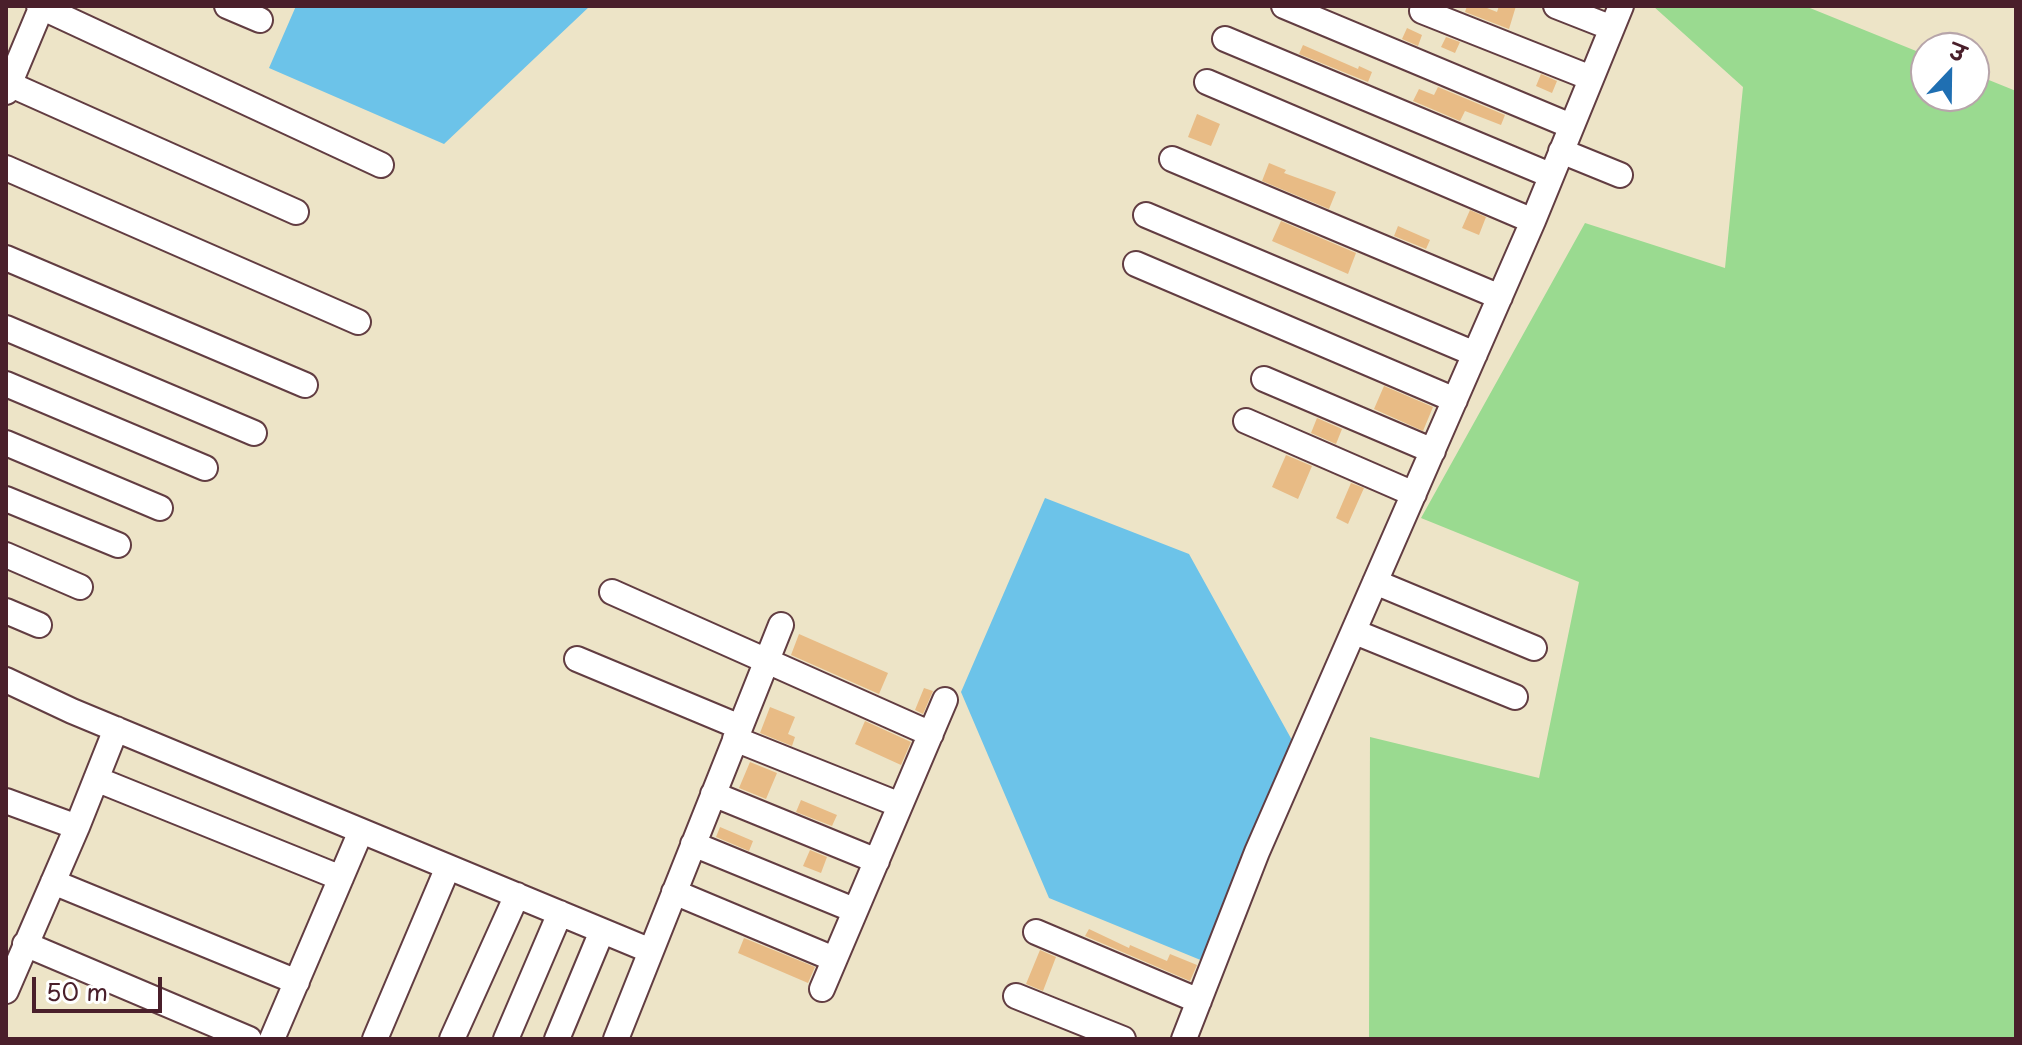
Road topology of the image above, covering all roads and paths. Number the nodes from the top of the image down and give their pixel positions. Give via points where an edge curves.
1 (41, 6) edge
2 (227, 6) edge
3 (1284, 6) edge
4 (1556, 6) edge
5 (1422, 11) dead end
6 (1616, 17) edge
7 (260, 20) dead end
8 (1225, 39) dead end
9 (14, 49) edge
10 (1591, 78) junction
11 (1207, 82) dead end
12 (8, 88) edge
13 (1571, 126) junction
14 (1561, 151) junction
15 (1172, 159) dead end
16 (381, 165) dead end
17 (6, 168) edge
18 (1550, 175) junction
19 (1620, 175) dead end
20 (296, 212) dead end
21 (1146, 215) dead end
22 (1533, 221) junction
23 (6, 258) edge
24 (1136, 264) dead end
25 (1500, 297) junction
26 (358, 322) dead end
27 (6, 328) edge
28 (1475, 354) junction
29 (1264, 379) dead end
30 (6, 384) edge
31 (305, 385) dead end
32 (1455, 400) junction
33 (1246, 421) dead end
34 (254, 433) dead end
35 (6, 443) edge
36 (1433, 451) junction
37 (205, 468) dead end
38 (1414, 494) junction
39 (6, 499) edge
40 (160, 508) dead end
41 (118, 545) dead end
42 (6, 555) edge
43 (1375, 582) junction
44 (80, 587) dead end
45 (612, 592) dead end
46 (6, 611) edge
47 (39, 625) dead end
48 (781, 625) dead end
49 (1355, 632) junction
50 (1534, 648) dead end
51 (577, 659) dead end
52 (766, 662) junction
53 (6, 680) edge
54 (1515, 697) dead end
55 (945, 700) dead end
56 (116, 729) junction
57 (738, 733) junction
58 (931, 734) junction
59 (96, 779) junction
60 (713, 794) junction
61 (6, 801) edge
62 (900, 805) junction
63 (77, 827) junction
64 (361, 831) junction
65 (693, 844) junction
66 (877, 861) junction
67 (448, 867) junction
68 (341, 878) junction
69 (53, 882) junction
70 (674, 892) junction
71 (517, 895) junction
72 (854, 910) junction
73 (560, 913) junction
74 (602, 931) junction
75 (1036, 932) dead end
76 (25, 944) junction
77 (651, 951) junction
78 (834, 959) junction
79 (297, 982) junction
80 (822, 989) dead end
81 (6, 991) edge
82 (1016, 996) dead end
83 (1199, 1001) junction
84 (249, 1039) edge
85 (272, 1039) edge
86 (375, 1039) edge
87 (452, 1039) edge
88 (506, 1039) edge
89 (557, 1039) edge
90 (616, 1039) edge
91 (1123, 1039) edge
92 (1184, 1039) edge

1 - 9 street
1 - 16 street
2 - 7 street
3 - 13 street
4 - 6 street
5 - 10 street
6 - 10 street
8 - 18 street
9 - 12 street
10 - 13 street
11 - 22 street
12 - 20 street
13 - 14 street
14 - 18 street
14 - 19 street
15 - 25 street
17 - 26 street
18 - 22 street
21 - 28 street
22 - 25 street
23 - 31 street
24 - 32 street
25 - 28 street
27 - 34 street
28 - 32 street
29 - 36 street
30 - 37 street
32 - 36 street
33 - 38 street
35 - 40 street
36 - 38 street
38 - 43 street
39 - 41 street
42 - 44 street
43 - 49 street
43 - 50 street
45 - 52 street
46 - 47 street
48 - 52 street
49 - 54 street
49 - 83 street via 1263,838
51 - 57 street
52 - 57 street
52 - 58 street
53 - 56 street
55 - 58 street
56 - 59 street
56 - 64 street
57 - 60 street
57 - 62 street
58 - 62 street
59 - 63 street
59 - 68 street
60 - 65 street
60 - 66 street
61 - 63 street
62 - 66 street
63 - 69 street
64 - 67 street
64 - 68 street
65 - 70 street
65 - 72 street
66 - 72 street
67 - 71 street
67 - 86 street
68 - 79 street
69 - 76 street
69 - 79 street
70 - 77 street
70 - 78 street
71 - 73 street
71 - 87 street
72 - 78 street
73 - 74 street
73 - 88 street
74 - 77 street
74 - 89 street
75 - 83 street
76 - 81 street
76 - 84 street
77 - 90 street
78 - 80 street
79 - 85 street
82 - 91 street
83 - 92 street

